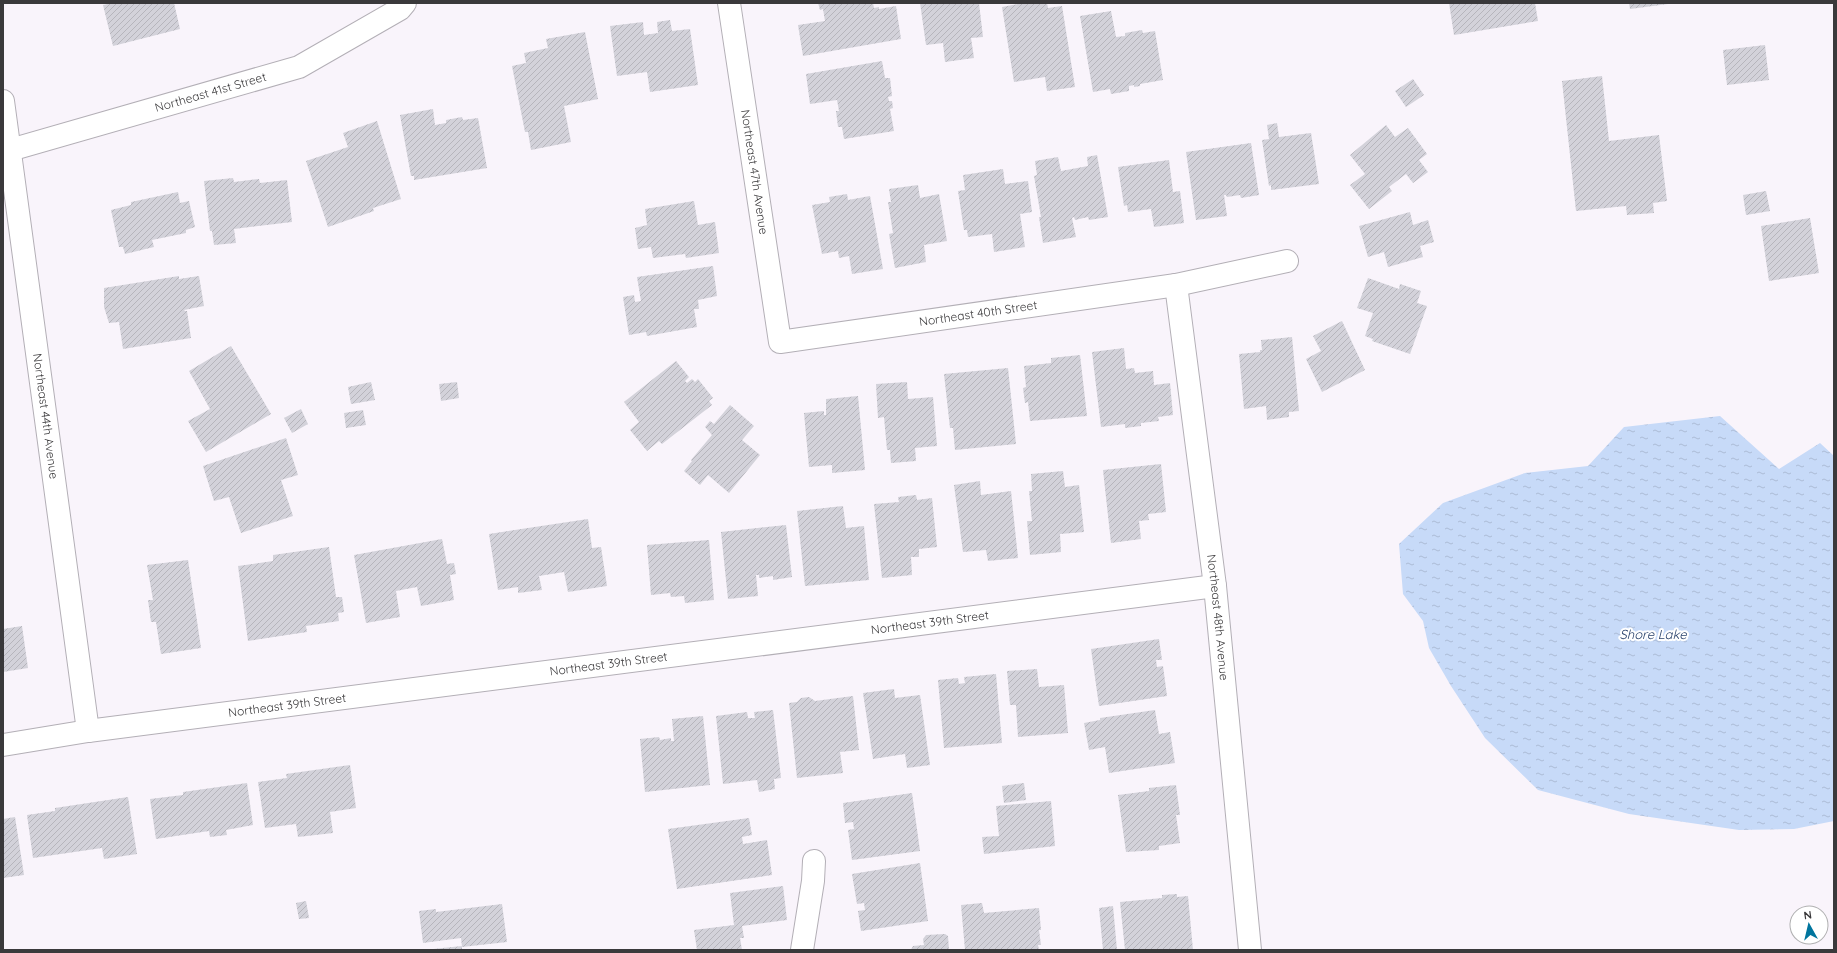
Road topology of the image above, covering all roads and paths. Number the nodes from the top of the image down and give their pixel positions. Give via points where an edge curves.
1 (405, 3) edge
2 (729, 3) edge
3 (3, 101) edge
4 (6, 151) edge
5 (1287, 261) dead end
6 (1176, 285) junction
7 (780, 342) joint
8 (1215, 586) junction
9 (88, 731) junction
10 (3, 745) edge
11 (814, 861) dead end
12 (802, 950) edge
13 (1250, 950) edge

1 - 4 street, Northeast 41st Street via 400,9 300,67
2 - 7 street, Northeast 47th Avenue
3 - 4 street, Northeast 44th Avenue
4 - 9 street, Northeast 44th Avenue
5 - 6 street, Northeast 40th Street
6 - 7 street, Northeast 40th Street
6 - 8 street, Northeast 48th Avenue
8 - 9 street, Northeast 39th Street
8 - 13 street, Northeast 48th Avenue
9 - 10 street, Northeast 39th Street
11 - 12 street

